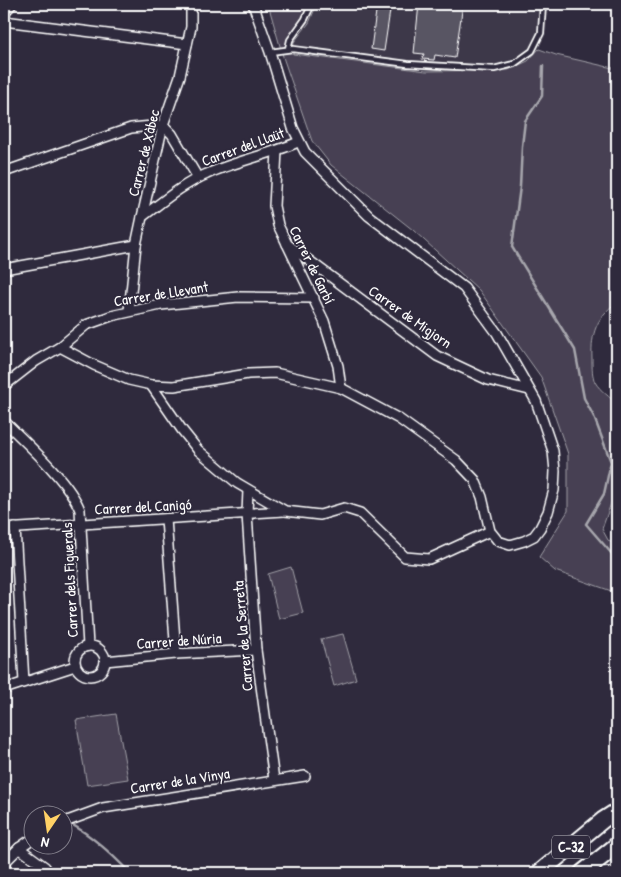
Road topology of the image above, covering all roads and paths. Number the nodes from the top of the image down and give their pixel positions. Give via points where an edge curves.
1 (12, 4) edge
2 (191, 4) edge
3 (253, 4) edge
4 (312, 4) edge
5 (543, 4) edge
6 (4, 12) edge
7 (4, 21) edge
8 (187, 44) junction
9 (288, 49) junction
10 (270, 52) junction
11 (163, 125) junction
12 (298, 142) junction
13 (277, 152) junction
14 (4, 172) edge
15 (198, 178) junction
16 (142, 217) junction
17 (287, 244) junction
18 (136, 245) junction
19 (4, 269) edge
20 (314, 298) junction
21 (129, 311) junction
22 (60, 347) junction
23 (151, 385) junction
24 (4, 386) edge
25 (341, 388) junction
26 (529, 390) junction
27 (4, 421) edge
28 (248, 490) junction
29 (285, 511) junction
30 (247, 514) junction
31 (166, 519) junction
32 (82, 524) junction
33 (15, 528) junction
34 (4, 529) edge
35 (490, 531) junction
36 (88, 646) junction
37 (256, 650) junction
38 (176, 654) junction
39 (105, 661) junction
40 (75, 666) junction
41 (24, 682) junction
42 (4, 689) edge
43 (305, 776) dead end
44 (274, 780) junction
45 (617, 804) edge
46 (617, 811) edge
47 (72, 819) edge
48 (603, 820) junction
49 (617, 845) edge
50 (22, 846) edge
51 (19, 848) junction
52 (4, 863) edge
53 (48, 873) edge
54 (539, 873) edge
55 (582, 873) edge

1 - 6 street
2 - 8 street, Carrer de Xàbec
3 - 10 street
4 - 9 lane
5 - 9 lane via 541,33 532,50 514,64 494,68 408,64
7 - 8 street
8 - 11 street, Carrer de Xàbec
9 - 10 lane
10 - 12 street
11 - 14 street via 131,128
11 - 15 street, Carrer del Llaüt via 172,134
11 - 16 street, Carrer de Xàbec
12 - 13 street, Carrer del Llaüt
12 - 26 street via 369,216 464,288 497,333
13 - 15 street, Carrer del Llaüt
13 - 17 street, Carrer de Garbí via 274,206
15 - 16 street, Carrer del Llaüt
16 - 18 street, Carrer de Xàbec
17 - 20 street, Carrer de Garbí
17 - 26 street, Carrer de Migjorn via 437,356 488,380
18 - 19 street
18 - 21 street, Carrer de Xàbec
20 - 21 street, Carrer de Llevant via 238,297
20 - 25 street, Carrer de Garbí via 338,366
21 - 22 street, Carrer de Llevant via 86,326
22 - 23 street via 129,380
22 - 24 street, Carrer de Llevant
23 - 25 street via 174,386 275,373
23 - 28 street via 198,450
25 - 35 street via 399,420 456,460 475,480
26 - 35 street via 553,451 554,490 548,512 534,536 524,542 510,545 498,541
27 - 32 street, Carrer dels Figuerals via 75,497
28 - 29 street
28 - 30 street, Carrer de la Serreta
29 - 30 street, Carrer del Canigó
29 - 35 street via 320,515 344,508 360,513 405,557 429,559
30 - 31 street, Carrer del Canigó
30 - 37 street, Carrer de la Serreta
31 - 32 street, Carrer del Canigó
31 - 38 street
32 - 33 street, Carrer del Canigó
32 - 36 street, Carrer dels Figuerals
33 - 34 street, Carrer del Canigó
33 - 41 street
36 - 39 street via 99,649
36 - 40 street via 76,654
37 - 38 street, Carrer de Núria
37 - 44 street, Carrer de la Serreta
38 - 39 street, Carrer de Núria
39 - 40 street via 102,670 89,677
40 - 41 street
41 - 42 street
43 - 44 street, Carrer de la Vinya
44 - 47 street, Carrer de la Vinya via 103,808
45 - 48 highway
46 - 48 highway, C-32
48 - 54 highway, C-32
49 - 55 highway, C-32
50 - 51 street
51 - 52 street
51 - 53 street via 45,867

